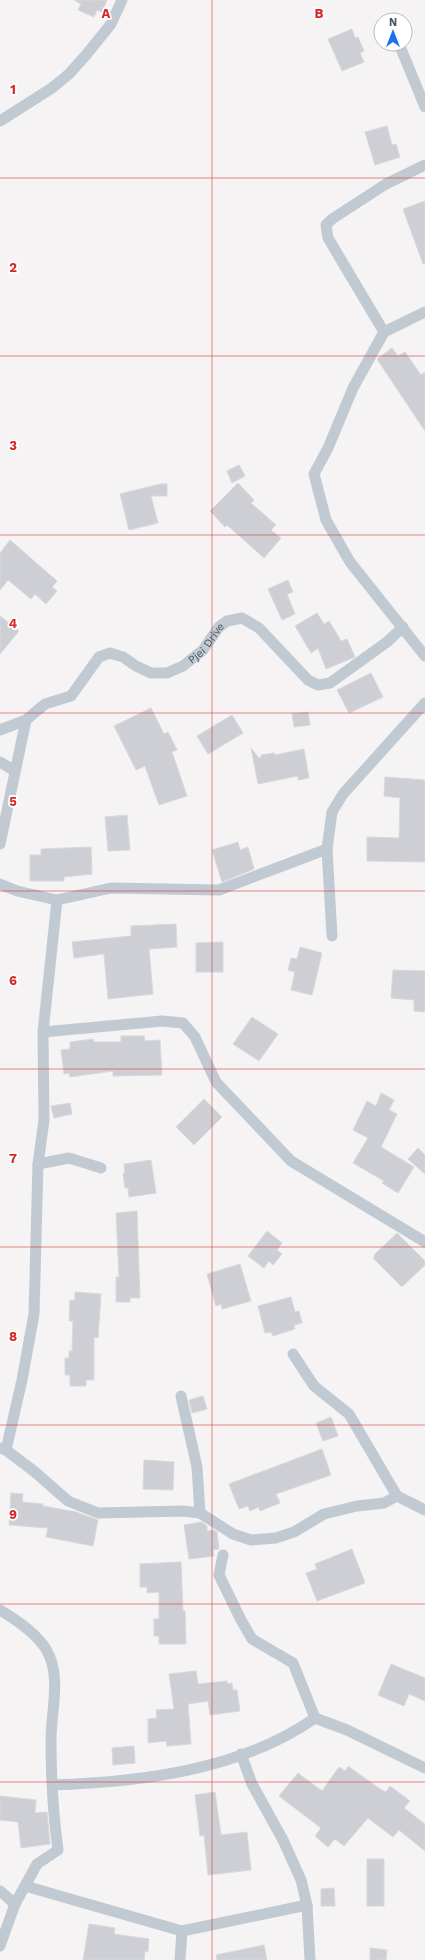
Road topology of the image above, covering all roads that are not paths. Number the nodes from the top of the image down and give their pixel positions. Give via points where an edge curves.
1 (122, 0) edge
2 (402, 52) edge
3 (425, 107) edge
4 (0, 121) edge
5 (425, 165) edge
6 (425, 312) edge
7 (384, 332) junction
8 (403, 627) junction
9 (425, 656) edge
10 (425, 703) edge
11 (26, 720) junction
12 (0, 730) edge
13 (0, 762) edge
14 (16, 771) junction
15 (0, 844) edge
16 (327, 849) junction
17 (0, 884) edge
18 (57, 900) junction
19 (332, 936) dead end
20 (43, 1032) junction
21 (38, 1164) junction
22 (101, 1168) dead end
23 (425, 1242) edge
24 (293, 1354) dead end
25 (180, 1396) dead end
26 (3, 1449) edge
27 (397, 1496) junction
28 (425, 1510) edge
29 (200, 1513) junction
30 (223, 1555) dead end
31 (0, 1610) edge
32 (315, 1718) junction
33 (241, 1754) junction
34 (425, 1768) edge
35 (53, 1785) junction
36 (25, 1886) junction
37 (0, 1891) edge
38 (15, 1904) junction
39 (307, 1905) junction
40 (182, 1931) junction
41 (0, 1946) edge
42 (180, 1960) edge
43 (310, 1960) edge

1 - 4 street via 111,24 69,74 52,88
2 - 3 street
5 - 7 street via 386,184 326,225 328,238
6 - 7 street
7 - 8 street via 353,388 328,448 314,474 326,520 350,562
8 - 9 street
8 - 11 street, Pjei Drive via 387,642 330,683 318,684 308,680 259,628 242,618 227,621 219,627 203,650 183,666 167,673 151,673 123,657 110,653 99,657 71,696 45,704
10 - 16 street via 343,794 332,812
11 - 12 street, Pjei Drive
11 - 14 street
13 - 14 street
14 - 15 street
16 - 18 street via 219,890 111,888
16 - 19 street
17 - 18 street via 17,891
18 - 20 street
20 - 21 street via 44,1120
20 - 23 street via 162,1021 183,1023 195,1037 216,1082 291,1161
21 - 22 street via 69,1158
21 - 26 street via 34,1314 22,1380
24 - 27 street via 314,1386 349,1414
25 - 29 street via 197,1467
26 - 29 street via 35,1472 68,1501 98,1513
27 - 28 street
27 - 29 street via 384,1503 324,1514 294,1532 276,1538 252,1540 233,1534
30 - 32 street via 219,1575 241,1620 252,1638 293,1663
31 - 35 street via 21,1622 46,1650 55,1675 51,1739
32 - 33 street via 274,1741
32 - 34 street via 347,1730
33 - 35 street via 196,1769 156,1776 92,1784
33 - 39 street via 252,1784 283,1840 301,1880
35 - 36 street via 53,1813 58,1850 37,1864
36 - 38 street
36 - 40 street
37 - 38 street
38 - 41 street
39 - 40 street
39 - 43 street
40 - 42 street

